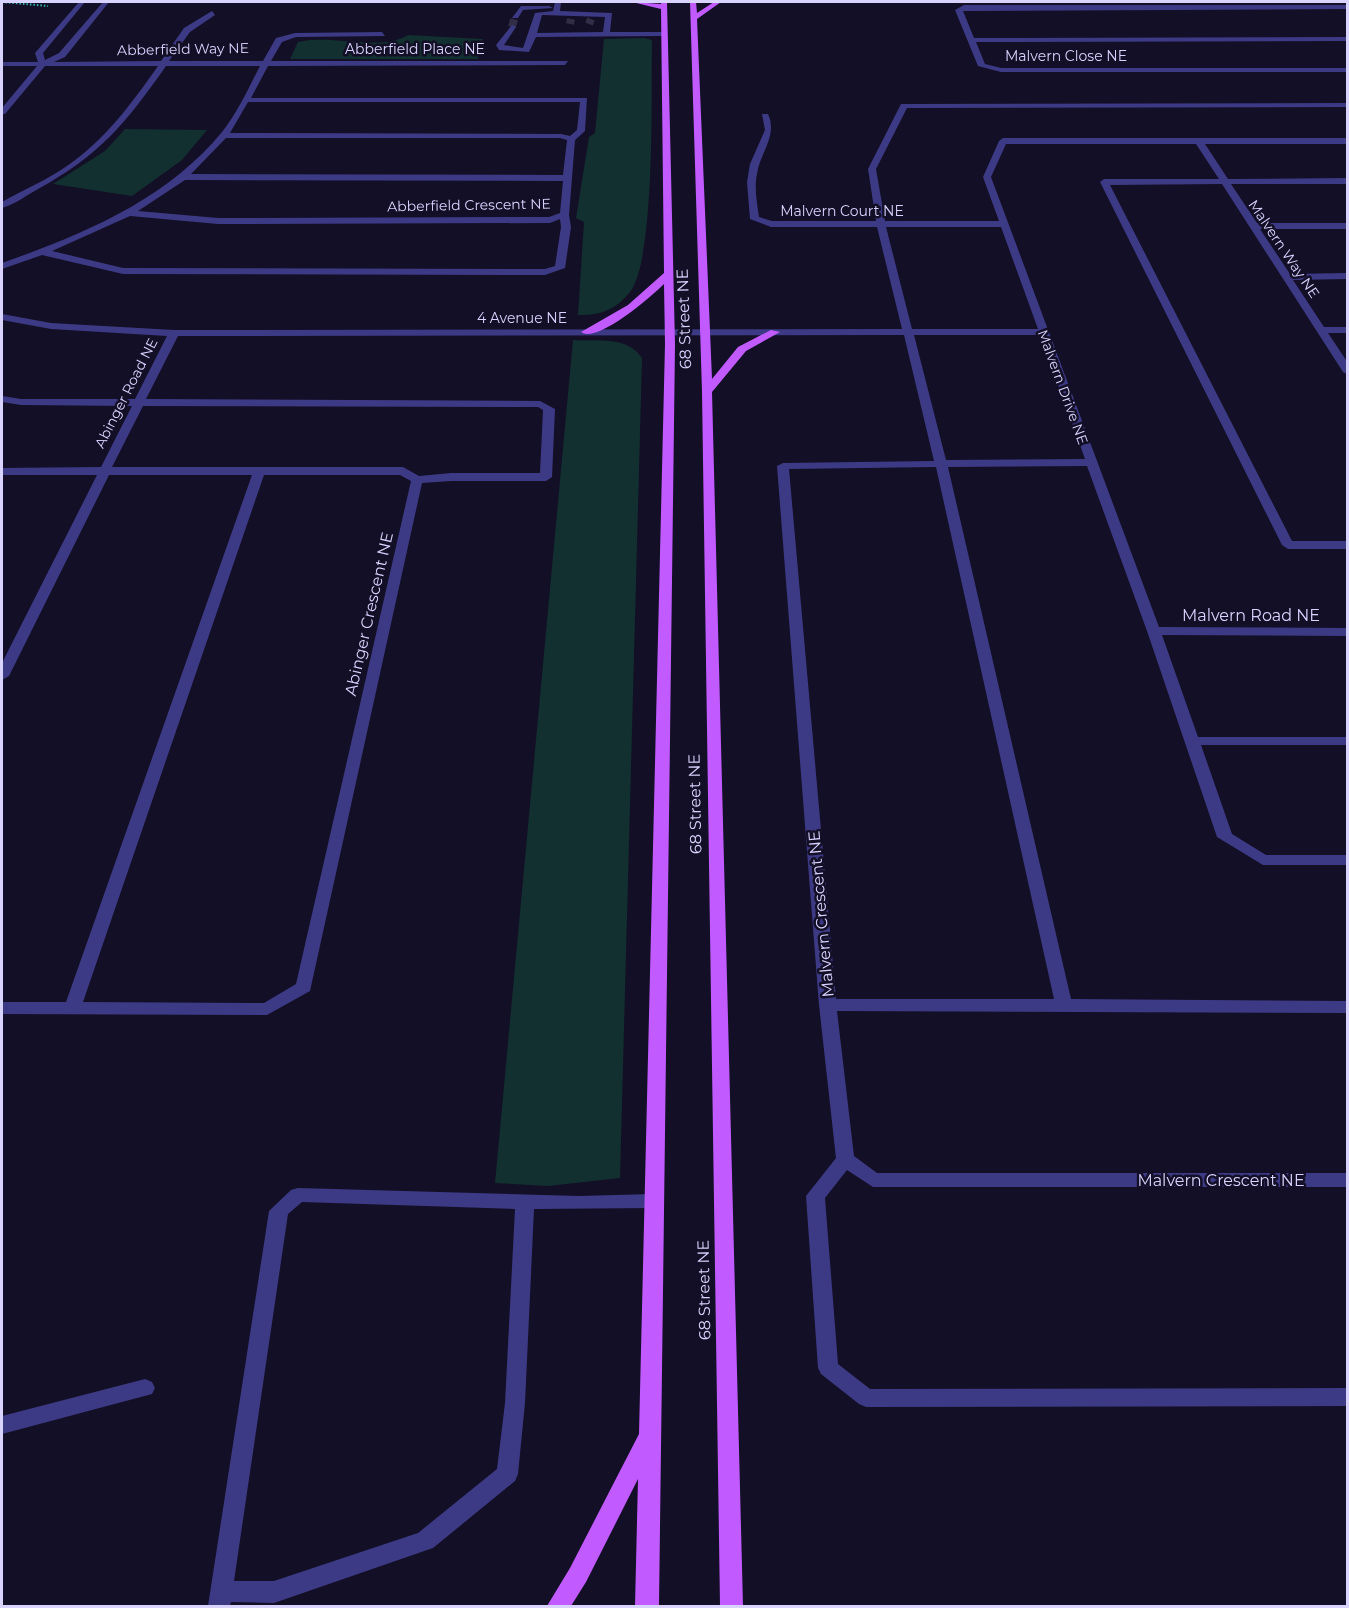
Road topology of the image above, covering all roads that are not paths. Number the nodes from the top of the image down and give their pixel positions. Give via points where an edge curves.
1 (82, 2) edge
2 (106, 2) edge
3 (635, 2) edge
4 (693, 2) edge
5 (718, 2) edge
6 (664, 4) edge
7 (557, 7) edge
8 (1347, 7) edge
9 (212, 13) dead end
10 (515, 16) dead end
11 (571, 19) junction
12 (590, 19) junction
13 (692, 19) junction
14 (512, 27) tunnel mouth
15 (382, 34) dead end
16 (568, 34) junction
17 (587, 34) junction
18 (606, 34) junction
19 (663, 34) junction
20 (507, 36) junction
21 (526, 36) junction
22 (971, 39) junction
23 (1347, 39) edge
24 (266, 62) junction
25 (163, 63) junction
26 (565, 63) dead end
27 (2, 64) edge
28 (43, 64) junction
29 (1347, 70) edge
30 (244, 100) junction
31 (1347, 105) edge
32 (2, 112) edge
33 (765, 116) dead end
34 (223, 135) junction
35 (571, 139) junction
36 (1199, 141) junction
37 (1347, 141) edge
38 (183, 177) junction
39 (567, 178) junction
40 (1224, 181) junction
41 (1347, 181) edge
42 (2, 205) edge
43 (130, 213) junction
44 (564, 215) junction
45 (881, 224) junction
46 (1004, 224) junction
47 (1252, 226) junction
48 (1347, 226) edge
49 (43, 252) junction
50 (2, 266) edge
51 (670, 272) junction
52 (1286, 276) junction
53 (1347, 276) edge
54 (2, 317) edge
55 (1323, 330) junction
56 (1347, 330) edge
57 (586, 332) junction
58 (669, 332) junction
59 (705, 332) junction
60 (775, 332) junction
61 (909, 332) junction
62 (1043, 332) junction
63 (174, 333) junction
64 (1347, 372) edge
65 (707, 392) junction
66 (2, 399) edge
67 (140, 403) junction
68 (1090, 462) junction
69 (941, 464) junction
70 (2, 471) edge
71 (104, 471) junction
72 (259, 472) junction
73 (417, 480) junction
74 (1347, 545) edge
75 (1154, 631) junction
76 (1347, 632) edge
77 (2, 676) edge
78 (1192, 741) junction
79 (1347, 741) edge
80 (1347, 860) edge
81 (828, 1005) junction
82 (1064, 1005) junction
83 (1347, 1006) edge
84 (2, 1008) edge
85 (73, 1008) junction
86 (845, 1159) junction
87 (1347, 1180) edge
88 (525, 1201) junction
89 (653, 1201) junction
90 (145, 1388) dead end
91 (1347, 1397) edge
92 (2, 1425) edge
93 (649, 1438) junction
94 (221, 1599) edge
95 (558, 1606) edge
96 (647, 1606) edge
97 (732, 1606) edge

1 - 28 street via 39,53
2 - 28 street via 62,55
3 - 6 main road
4 - 13 main road, 68 Street NE
5 - 13 main road
6 - 19 main road, 68 Street NE
7 - 10 street via 521,8
7 - 11 street
7 - 21 street via 539,14
8 - 22 street, Malvern Close NE via 964,7 959,10
9 - 25 street via 187,30
11 - 12 street
11 - 16 street
12 - 17 street
12 - 18 street via 609,15
13 - 59 main road, 68 Street NE
14 - 20 street
15 - 24 street via 295,35 279,40
16 - 17 street
16 - 21 street
17 - 18 street
18 - 19 street
19 - 51 main road, 68 Street NE
20 - 21 street
20 - 21 street via 500,45 516,51 528,48
22 - 23 street
22 - 29 street, Malvern Close NE via 982,66 1001,70
24 - 25 street, Abberfield Way NE
24 - 26 street, Abberfield Place NE
24 - 30 street, Abberfield Way NE
25 - 28 street, Abberfield Way NE
25 - 42 street via 138,102 103,141 70,168
27 - 28 street, Abberfield Way NE
28 - 32 street
30 - 34 street, Abberfield Way NE
30 - 35 street, Abberfield Crescent NE via 584,100 581,131
31 - 45 street via 904,106 872,169
33 - 45 street, Malvern Court NE via 770,130 752,166 750,189 755,219 771,224
34 - 35 street
34 - 38 street, Abberfield Way NE
35 - 39 street, Abberfield Crescent NE
36 - 37 street, Malvern Drive NE
36 - 40 street, Malvern Way NE
36 - 46 street, Malvern Drive NE via 1003,141 987,177
38 - 39 street
38 - 43 street, Abberfield Way NE
39 - 44 street, Abberfield Crescent NE
40 - 41 street
40 - 47 street, Malvern Way NE
40 - 74 street via 1104,182 1288,545
43 - 44 street, Abberfield Crescent NE via 218,221 550,220
43 - 49 street, Abberfield Way NE
44 - 49 street via 560,268 545,272 123,271
45 - 46 street, Malvern Court NE
45 - 61 street
46 - 62 street, Malvern Drive NE
47 - 48 street
47 - 52 street, Malvern Way NE
49 - 50 street, Abberfield Way NE
51 - 57 main road via 629,311
51 - 58 main road, 68 Street NE
52 - 53 street
52 - 55 street, Malvern Way NE
54 - 63 street, 4 Avenue NE via 51,326
55 - 56 street
55 - 64 street, Malvern Way NE
57 - 58 street, 4 Avenue NE
57 - 63 street, 4 Avenue NE
58 - 59 street, 4 Avenue NE
58 - 89 main road, 68 Street NE
59 - 60 street, 4 Avenue NE
59 - 65 main road, 68 Street NE
60 - 61 street, 4 Avenue NE
60 - 65 main road via 742,348
61 - 62 street, 4 Avenue NE
61 - 69 street
62 - 68 street, Malvern Drive NE
63 - 67 street, Abinger Road NE
65 - 97 main road, 68 Street NE
66 - 67 street
67 - 71 street, Abinger Road NE
67 - 73 street via 540,404 549,409 546,477
68 - 69 street, Malvern Crescent NE
68 - 75 street, Malvern Drive NE
69 - 81 street, Malvern Crescent NE via 783,466
69 - 82 street
70 - 71 street, Abinger Road NE
71 - 72 street
71 - 77 street
72 - 73 street via 403,471
72 - 85 street
73 - 85 street, Abinger Crescent NE via 304,987 267,1009
75 - 76 street, Malvern Road NE
75 - 78 street, Malvern Drive NE
78 - 79 street
78 - 80 street, Malvern Drive NE via 1225,837 1263,860
81 - 82 street
81 - 86 street, Malvern Crescent NE
82 - 83 street
84 - 85 street, Abinger Crescent NE
86 - 87 street, Malvern Crescent NE via 873,1180
86 - 91 street via 815,1196 828,1368 866,1398
88 - 89 street
88 - 94 street via 515,1403 507,1474 425,1541 274,1592
88 - 94 street via 298,1195 279,1210
89 - 93 main road, 68 Street NE
90 - 92 street
93 - 95 main road
93 - 96 main road, 68 Street NE

